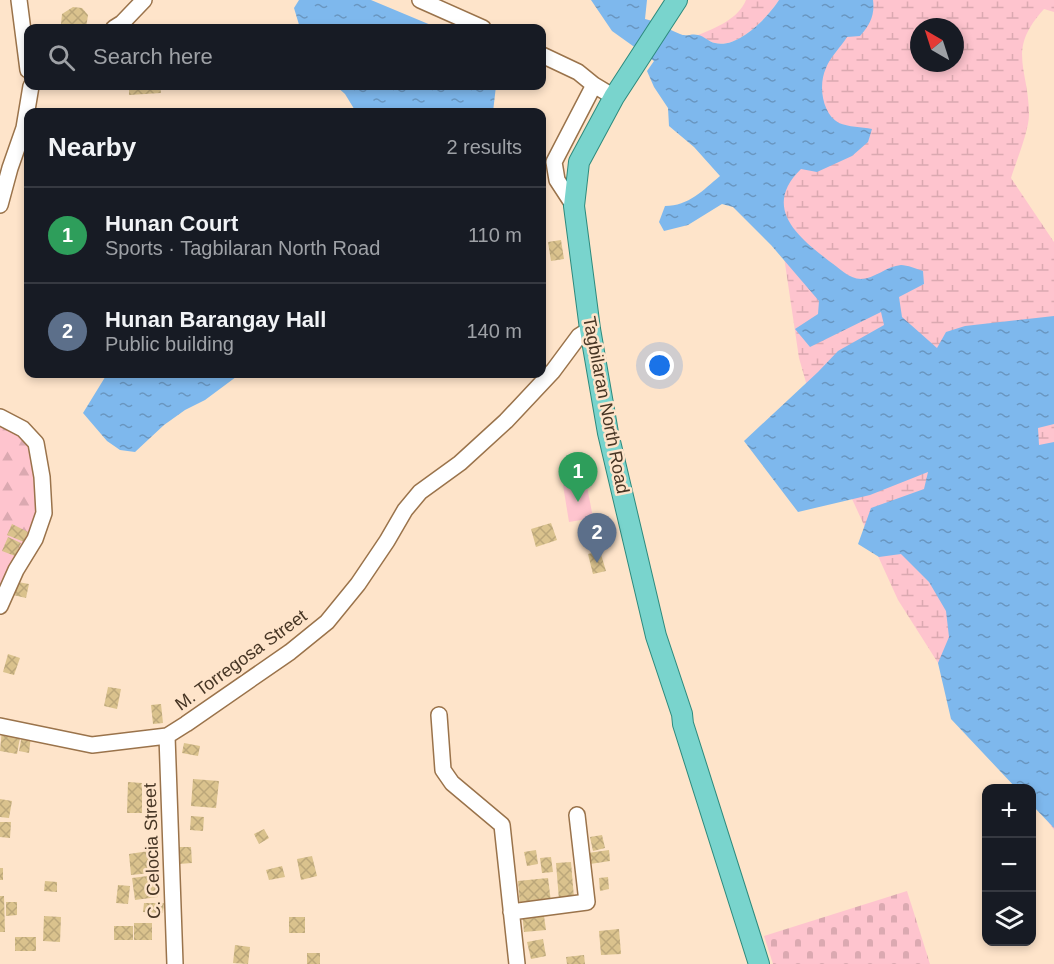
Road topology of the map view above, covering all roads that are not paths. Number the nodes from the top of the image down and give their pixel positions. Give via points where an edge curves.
1 (19, 0) edge
2 (144, 0) edge
3 (420, 0) edge
4 (678, 0) edge
5 (120, 24) edge
6 (474, 24) edge
7 (24, 38) edge
8 (546, 58) edge
9 (594, 85) junction
10 (31, 90) edge
11 (614, 97) junction
12 (28, 108) edge
13 (24, 139) edge
14 (0, 205) edge
15 (574, 206) junction
16 (590, 329) junction
17 (0, 417) edge
18 (0, 606) edge
19 (439, 715) dead end
20 (0, 726) edge
21 (167, 736) junction
22 (577, 815) dead end
23 (511, 912) junction
24 (175, 964) edge
25 (517, 964) edge
26 (759, 964) edge

1 - 7 street
2 - 5 street
3 - 6 street
4 - 11 main road, Tagbilaran North Road
8 - 9 street via 578,72
9 - 11 street
9 - 15 street via 554,162 557,180
10 - 12 street
11 - 15 main road, Tagbilaran North Road via 579,162
13 - 14 street via 10,168
15 - 16 main road, Tagbilaran North Road
16 - 21 street, M. Torregosa Street via 579,336 514,413 460,463 420,492 358,584 327,622
16 - 26 main road, Tagbilaran North Road via 608,433 656,636
17 - 18 street via 23,429 36,443 44,513
19 - 23 street via 444,770 452,783 501,825
20 - 21 street, M. Torregosa Street via 92,744
21 - 24 street, C. Celocia Street
22 - 23 street via 587,902
23 - 25 street

